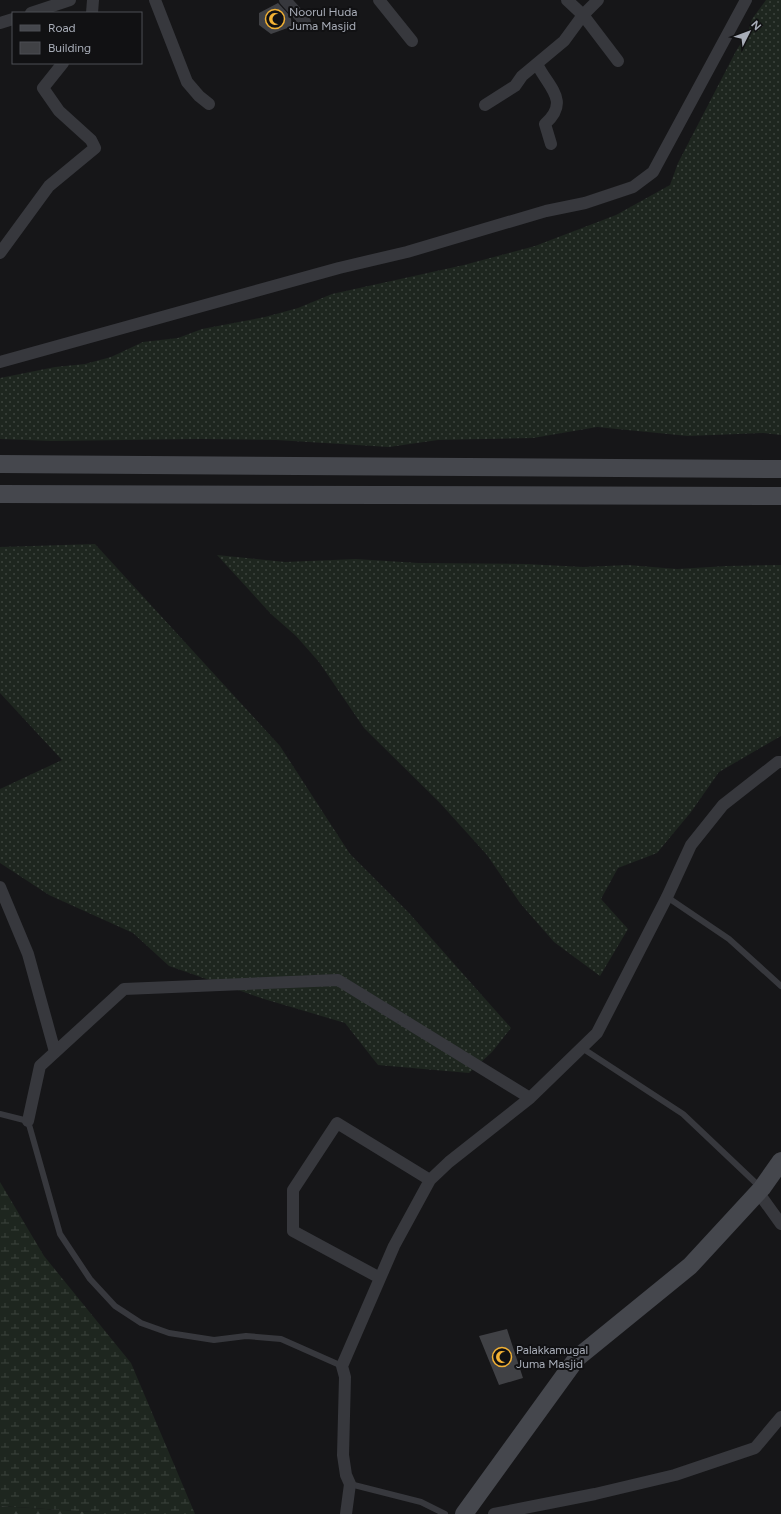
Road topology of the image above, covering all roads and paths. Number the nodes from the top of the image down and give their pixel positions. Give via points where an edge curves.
1 (70, 0) edge
2 (93, 0) edge
3 (155, 0) edge
4 (285, 0) edge
5 (379, 0) edge
6 (567, 0) edge
7 (598, 0) edge
8 (746, 0) edge
9 (34, 12) edge
10 (92, 12) edge
11 (583, 15) junction
12 (12, 19) edge
13 (306, 22) dead end
14 (0, 23) edge
15 (412, 41) dead end
16 (618, 61) dead end
17 (62, 64) edge
18 (538, 64) junction
19 (209, 104) dead end
20 (485, 105) dead end
21 (551, 144) dead end
22 (0, 253) edge
23 (0, 362) edge
24 (0, 464) edge
25 (781, 469) edge
26 (0, 494) edge
27 (781, 496) edge
28 (781, 762) edge
29 (0, 887) edge
30 (667, 897) junction
31 (781, 986) edge
32 (582, 1048) junction
33 (56, 1052) junction
34 (530, 1098) junction
35 (0, 1114) edge
36 (28, 1121) junction
37 (781, 1161) edge
38 (430, 1180) junction
39 (760, 1190) junction
40 (781, 1224) edge
41 (380, 1278) junction
42 (342, 1366) junction
43 (781, 1417) edge
44 (350, 1484) junction
45 (346, 1514) edge
46 (445, 1514) edge
47 (464, 1514) edge
48 (494, 1514) edge

1 - 9 street
2 - 10 street
3 - 19 street via 187,82
4 - 13 street
5 - 15 street
6 - 11 street
7 - 11 street
8 - 23 street via 653,172 633,187 585,203 546,211 407,252 339,268
11 - 16 street
11 - 18 street via 564,42
12 - 14 street
17 - 22 street via 43,88 59,111 91,140 95,148 49,186
18 - 20 street via 522,76 515,86
18 - 21 street via 555,93 558,106 552,118 545,124
24 - 25 main road
26 - 27 main road
28 - 30 street via 723,805 691,845
29 - 33 street via 28,954
30 - 31 lane via 729,939
30 - 32 street via 597,1033
32 - 34 street
32 - 39 lane via 683,1114
33 - 34 street via 124,990 338,980
33 - 36 street via 40,1066
34 - 38 street
35 - 36 lane
36 - 42 lane via 60,1234 90,1279 115,1306 141,1323 168,1333 214,1340 246,1336 281,1339
37 - 39 main road
38 - 41 street via 394,1246
38 - 41 street via 337,1122 293,1190 293,1231
39 - 40 street
39 - 47 main road via 690,1266 577,1358
41 - 42 street
42 - 44 street via 345,1377 344,1455 346,1475
43 - 48 street via 755,1448 675,1475
44 - 45 street
44 - 46 lane via 421,1502

